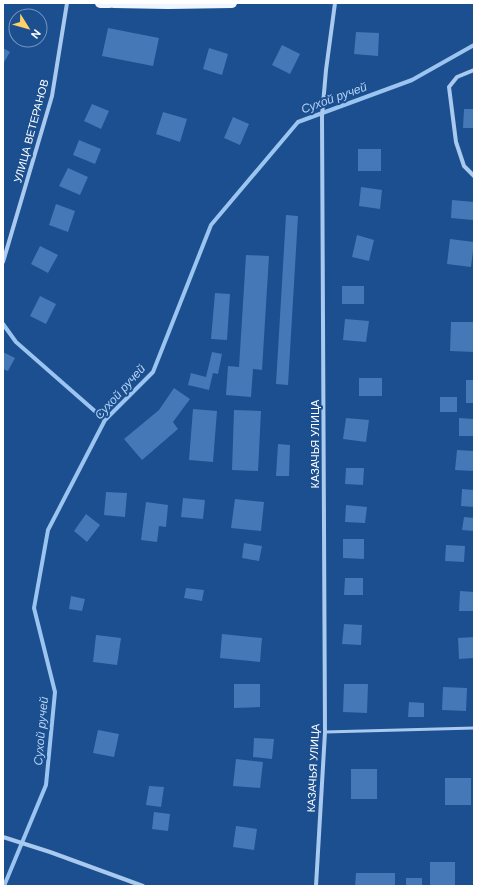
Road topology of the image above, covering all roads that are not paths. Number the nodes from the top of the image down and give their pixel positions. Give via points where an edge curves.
1 (67, 3) edge
2 (100, 3) edge
3 (110, 3) edge
4 (114, 3) edge
5 (232, 3) edge
6 (335, 3) edge
7 (168, 4) edge
8 (474, 70) edge
9 (474, 176) edge
10 (3, 262) edge
11 (474, 728) edge
12 (325, 732) junction
13 (3, 837) edge
14 (143, 886) edge
15 (316, 886) edge

1 - 10 street, УЛИЦА ВЕТЕРАНОВ via 52,96
2 - 3 main road
4 - 7 main road
5 - 7 main road
6 - 12 street, КАЗАЧЬЯ УЛИЦА via 322,116
8 - 9 street via 457,77 449,87 456,142 464,166
11 - 12 lane
12 - 15 street, КАЗАЧЬЯ УЛИЦА
13 - 14 street

